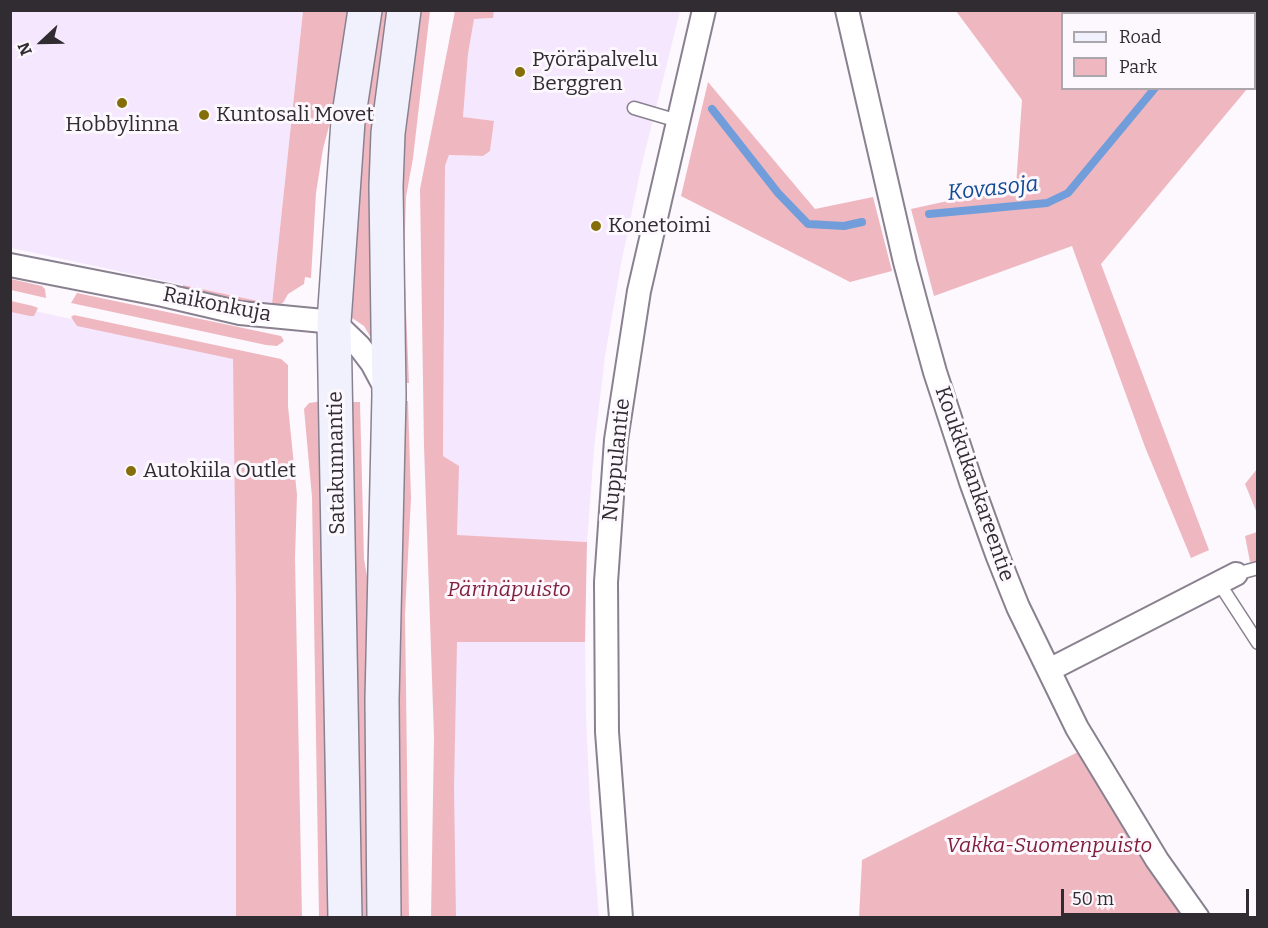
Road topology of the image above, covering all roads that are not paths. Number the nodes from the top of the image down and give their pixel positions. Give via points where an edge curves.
1 (365, 10) edge
2 (404, 10) edge
3 (704, 10) edge
4 (847, 10) edge
5 (634, 108) dead end
6 (678, 121) junction
7 (10, 265) edge
8 (334, 322) junction
9 (389, 395) junction
10 (1237, 575) edge
11 (1257, 643) edge
12 (1049, 670) junction
13 (345, 918) edge
14 (384, 918) edge
15 (621, 918) edge
16 (1198, 918) edge

1 - 8 main road, Satakunnantie via 348,121
2 - 9 main road via 386,186
3 - 6 street, Nuppulantie
4 - 12 street, Koukkukankareentie via 905,262 935,372 998,557
5 - 6 lane
6 - 15 street, Nuppulantie via 639,291 616,440 606,582 607,720
7 - 8 street, Raikonkuja via 240,313
8 - 9 street via 372,363
8 - 13 main road, Satakunnantie
9 - 14 main road via 381,700
10 - 11 lane
10 - 12 street
12 - 16 street, Koukkukankareentie via 1113,789

